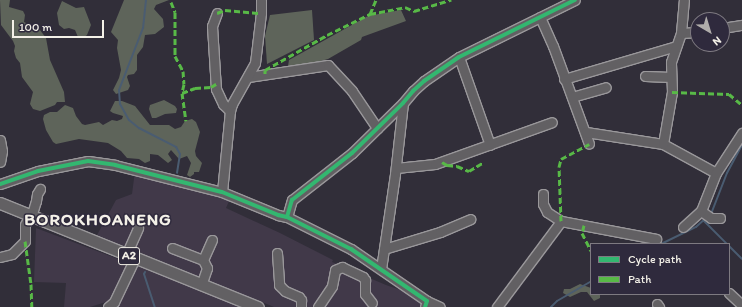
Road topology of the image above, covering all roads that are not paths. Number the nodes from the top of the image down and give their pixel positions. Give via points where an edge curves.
1 (261, 0) edge
2 (575, 0) edge
3 (684, 0) edge
4 (217, 13) dead end
5 (540, 18) junction
6 (742, 25) edge
7 (730, 27) edge
8 (690, 32) edge
9 (682, 33) junction
10 (676, 46) junction
11 (459, 57) junction
12 (645, 76) dead end
13 (248, 77) junction
14 (671, 77) junction
15 (564, 79) junction
16 (606, 87) dead end
17 (572, 97) junction
18 (403, 103) junction
19 (230, 111) junction
20 (552, 122) dead end
21 (377, 128) junction
22 (586, 132) junction
23 (741, 136) edge
24 (0, 140) edge
25 (589, 144) dead end
26 (663, 144) junction
27 (490, 145) junction
28 (0, 162) edge
29 (396, 168) junction
30 (716, 173) junction
31 (0, 184) edge
32 (40, 189) dead end
33 (222, 192) junction
34 (543, 194) dead end
35 (0, 203) edge
36 (30, 216) junction
37 (287, 217) junction
38 (470, 219) dead end
39 (560, 221) junction
40 (683, 227) dead end
41 (138, 228) dead end
42 (656, 239) dead end
43 (212, 240) dead end
44 (172, 248) dead end
45 (384, 249) junction
46 (277, 253) dead end
47 (131, 256) junction
48 (0, 257) edge
49 (203, 260) junction
50 (381, 268) junction
51 (201, 285) junction
52 (730, 294) edge
53 (372, 303) dead end
54 (426, 304) edge
55 (742, 305) edge
56 (108, 307) edge
57 (258, 307) edge
58 (301, 307) edge
59 (318, 307) edge
60 (440, 307) edge
61 (497, 307) edge

1 - 13 street via 258,51
2 - 5 street
3 - 9 street
4 - 19 street via 212,26 216,89 223,104
5 - 11 street
5 - 15 street
6 - 7 street
8 - 9 street
9 - 10 street
10 - 14 street via 671,62
10 - 15 street
11 - 18 street via 413,91
11 - 27 street
12 - 14 street
13 - 19 street
13 - 21 street via 328,65 352,92
14 - 26 street via 672,92
15 - 17 street
16 - 17 street
17 - 22 street
18 - 21 street
18 - 29 street
19 - 33 street
20 - 27 street
21 - 37 street via 352,153 292,200
22 - 25 street
22 - 26 street
23 - 30 street
24 - 28 street
26 - 30 street
27 - 29 street via 435,164
29 - 45 street
30 - 40 street via 709,215
31 - 33 street via 38,171 88,162 129,168
32 - 36 street
33 - 37 street
34 - 39 street via 546,212
35 - 36 main road, A2
36 - 47 main road, A2
36 - 48 street via 25,225 25,241 12,254
37 - 50 street via 351,249
38 - 45 street via 440,232
39 - 42 street
39 - 61 street
41 - 47 street
43 - 49 street
44 - 49 street
45 - 50 street
46 - 58 street via 279,285 299,297
47 - 51 main road, A2
47 - 56 street via 114,302
49 - 51 street via 207,268
50 - 54 street
51 - 57 main road, A2
52 - 55 street
53 - 59 street via 365,294 363,277 342,267 335,270 332,286
54 - 60 street

